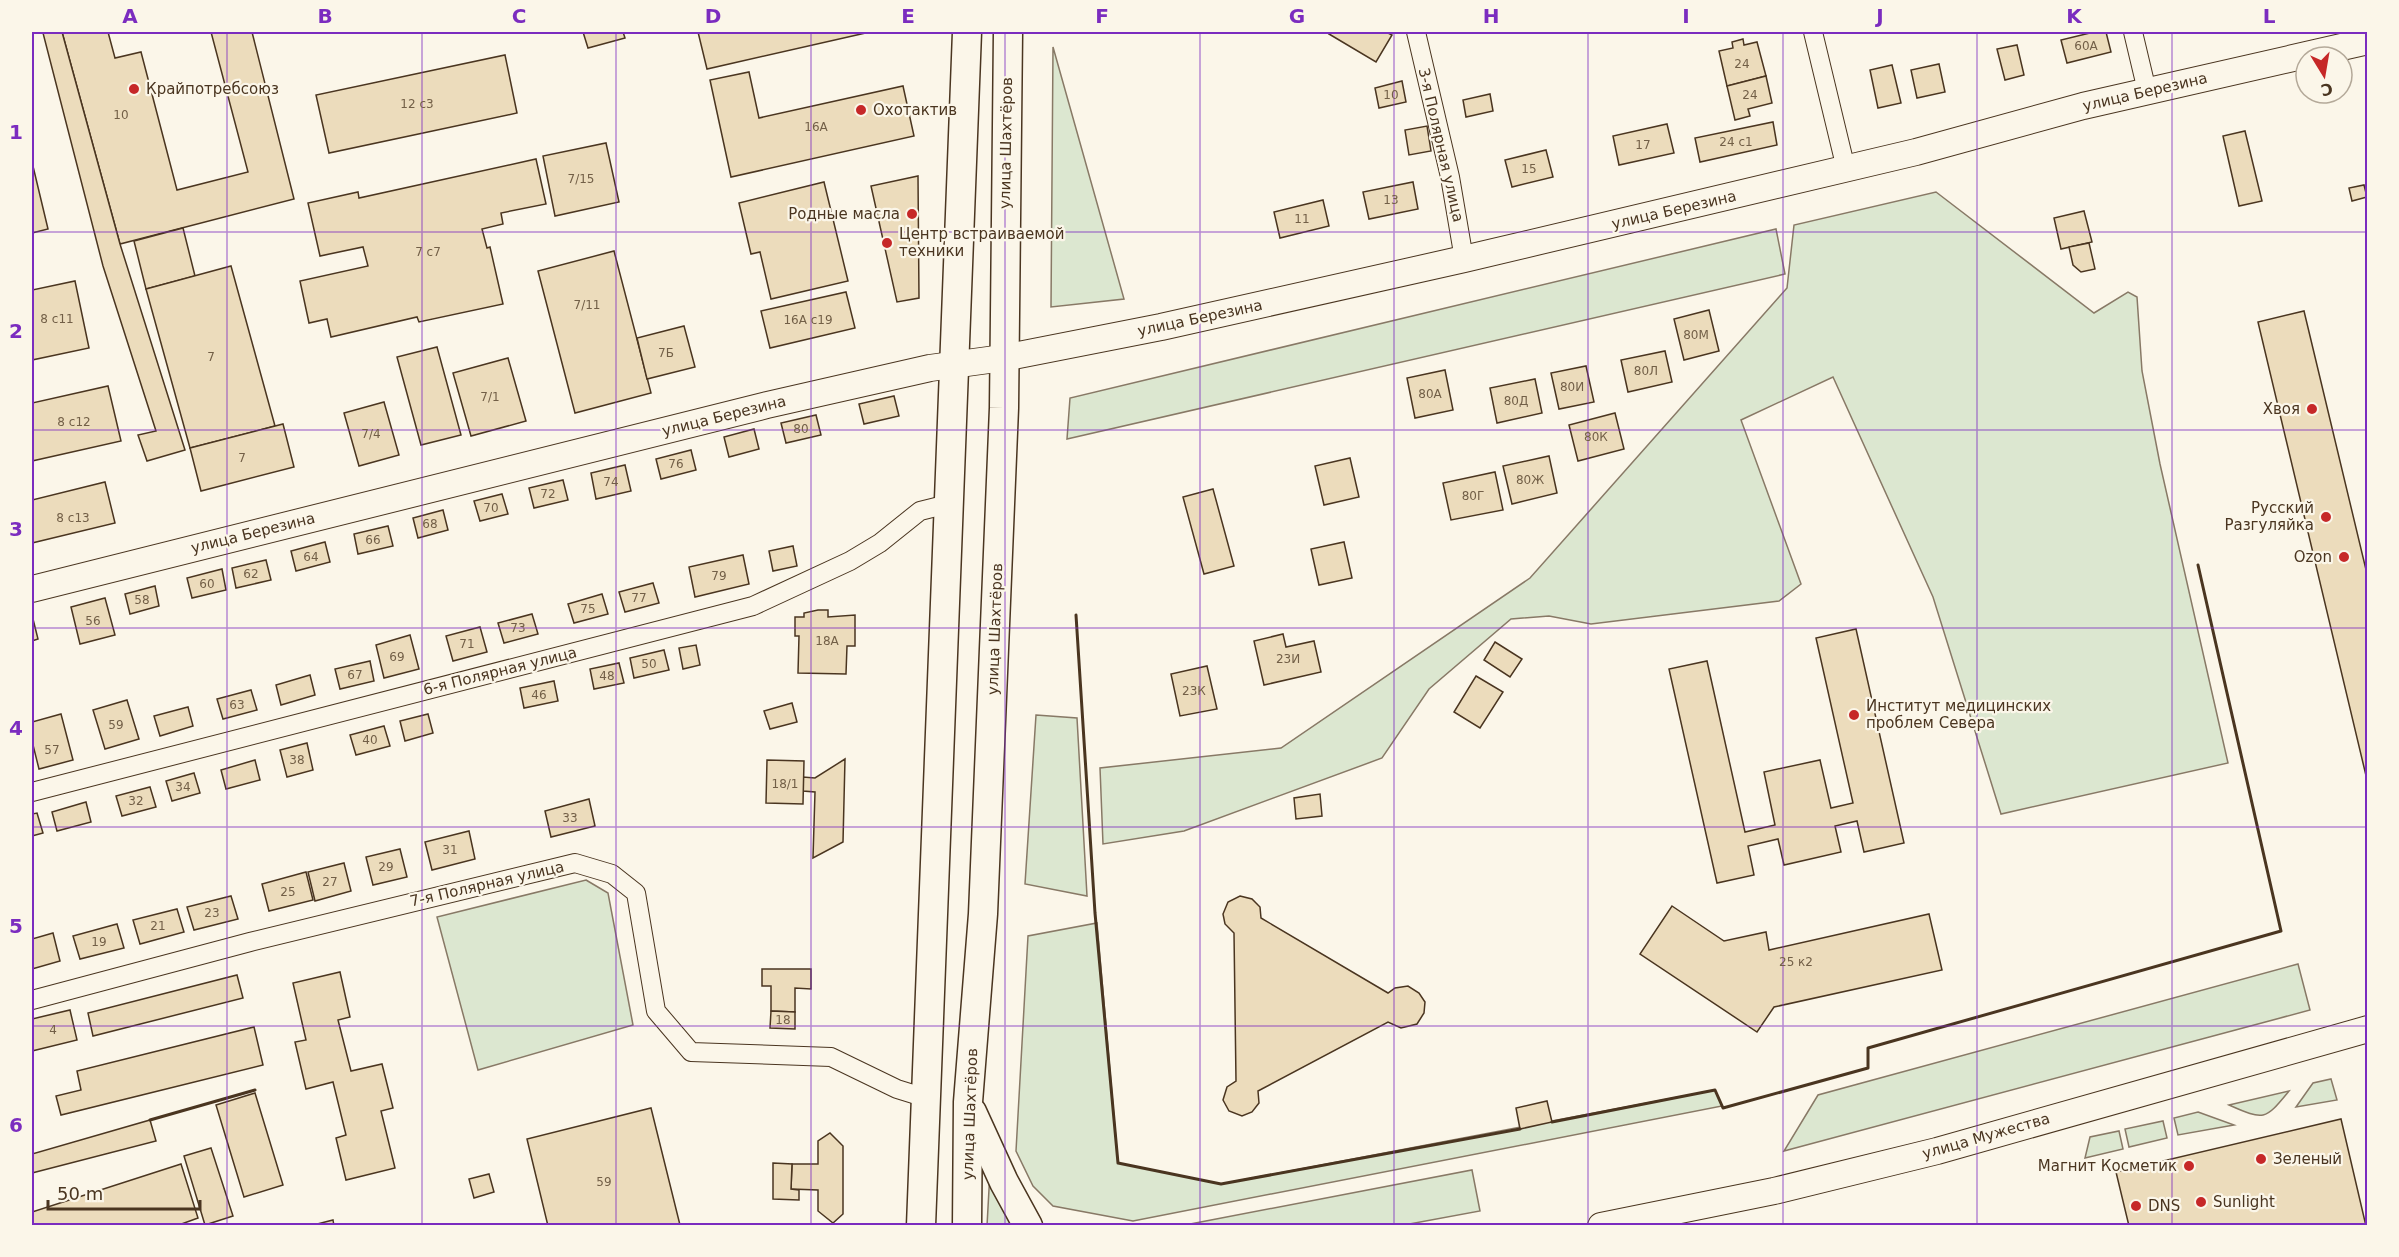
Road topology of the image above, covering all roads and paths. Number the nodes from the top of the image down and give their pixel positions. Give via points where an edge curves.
1 (967, 32) edge
2 (1008, 32) edge
3 (1416, 32) edge
4 (1813, 32) edge
5 (2133, 32) edge
6 (2367, 41) edge
7 (2147, 91) junction
8 (1846, 169) junction
9 (1464, 260) junction
10 (1003, 358) junction
11 (954, 364) junction
12 (948, 504) junction
13 (32, 589) edge
14 (32, 792) edge
15 (32, 1000) edge
16 (2367, 1029) edge
17 (926, 1098) junction
18 (968, 1102) junction
19 (921, 1226) edge
20 (967, 1226) edge
21 (1028, 1226) edge
22 (1600, 1226) edge

1 - 11 main road
2 - 10 main road, улица Шахтёров
3 - 9 street, 3-я Полярная улица via 1450,177
4 - 8 street
5 - 7 street
6 - 7 street, улица Березина
7 - 8 street, улица Березина
8 - 9 street, улица Березина
9 - 10 street, улица Березина
10 - 11 street, улица Березина
10 - 18 main road, улица Шахтёров via 983,914
11 - 12 main road
11 - 13 street, улица Березина via 767,405
12 - 14 street, 6-я Полярная улица via 920,511 850,561 753,606
12 - 17 main road
15 - 17 street, 7-я Полярная улица via 575,863 612,874 636,893 656,1011 692,1052 831,1057 897,1089
16 - 22 street, улица Мужества via 1937,1150 1774,1191
17 - 19 main road
18 - 20 main road, улица Шахтёров
18 - 21 main road

